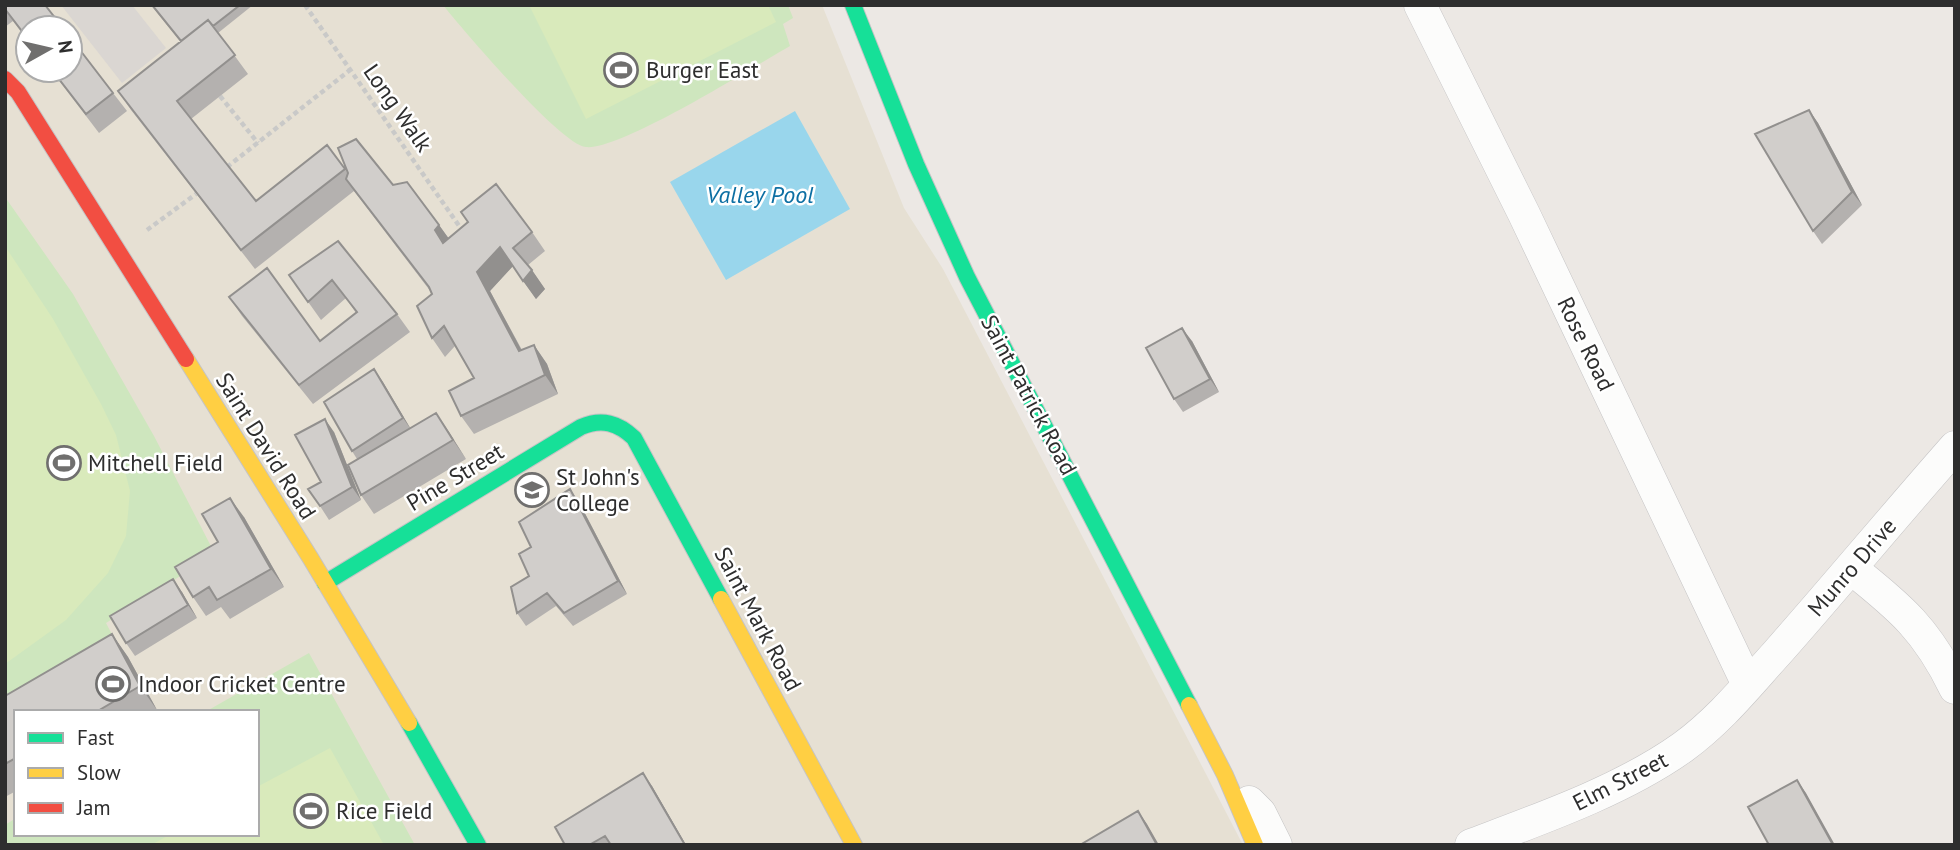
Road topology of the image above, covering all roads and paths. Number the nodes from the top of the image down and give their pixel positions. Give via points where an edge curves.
1 (305, 5) edge
2 (853, 5) edge
3 (1420, 5) edge
4 (350, 70) junction
5 (5, 79) edge
6 (220, 96) dead end
7 (258, 143) junction
8 (227, 167) edge
9 (196, 194) edge
10 (147, 230) dead end
11 (462, 230) edge
12 (614, 423) joint
13 (1955, 447) edge
14 (1852, 569) junction
15 (325, 583) junction
16 (1748, 685) junction
17 (1955, 688) edge
18 (1225, 775) junction
19 (1485, 841) edge
20 (478, 845) edge
21 (853, 845) edge
22 (1255, 845) edge
23 (1276, 845) edge

1 - 4 path, Long Walk
2 - 18 street, Saint Patrick Road via 967,277
3 - 16 street, Rose Road
4 - 7 path
4 - 11 path, Long Walk
5 - 15 street, Saint David Road via 18,92
6 - 7 path
7 - 8 path
9 - 10 path
12 - 15 street, Pine Street via 581,427
12 - 21 street, Saint Mark Road via 635,438
13 - 14 street, Munro Drive
14 - 16 street, Munro Drive
14 - 17 street via 1904,611 1928,639
15 - 20 street, Saint David Road
16 - 19 street, Elm Street via 1712,725 1644,771
18 - 22 street, Saint Patrick Road
18 - 23 street, Saint Patrick Road via 1260,813

